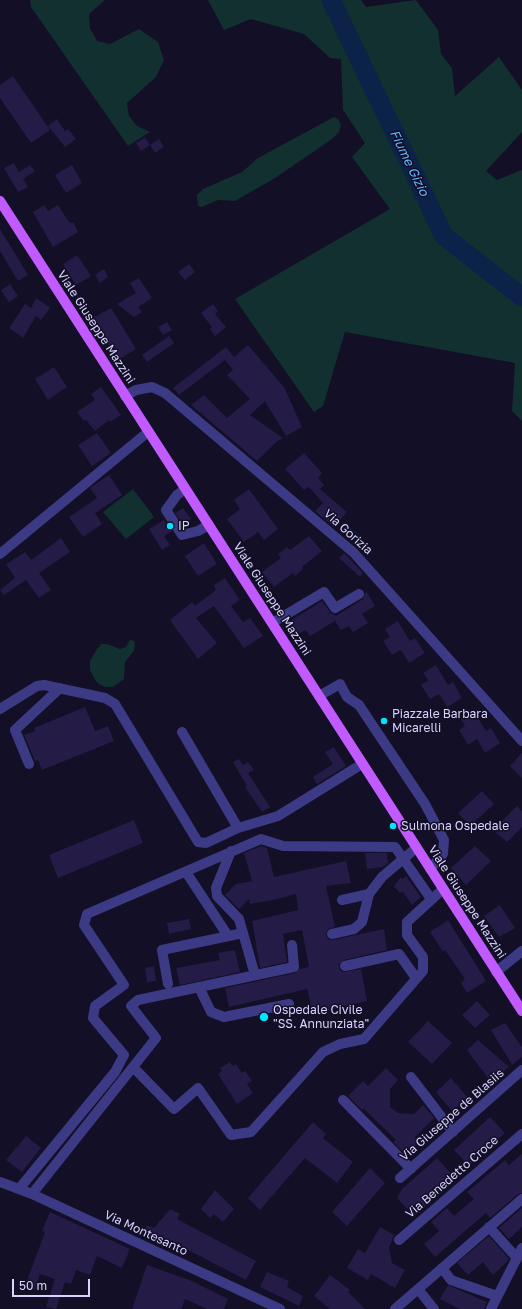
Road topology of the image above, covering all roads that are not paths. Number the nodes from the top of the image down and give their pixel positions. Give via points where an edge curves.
1 (1, 205) edge
2 (125, 396) junction
3 (148, 432) junction
4 (185, 489) junction
5 (209, 525) junction
6 (0, 554) edge
7 (359, 594) dead end
8 (272, 623) junction
9 (60, 688) junction
10 (319, 696) junction
11 (0, 710) edge
12 (182, 732) dead end
13 (522, 741) edge
14 (29, 764) dead end
15 (362, 764) junction
16 (238, 828) junction
17 (416, 848) junction
18 (231, 851) junction
19 (403, 859) junction
20 (430, 869) junction
21 (186, 872) junction
22 (443, 889) junction
23 (369, 894) junction
24 (431, 899) junction
25 (342, 900) dead end
26 (243, 933) junction
27 (332, 934) dead end
28 (228, 936) junction
29 (292, 944) dead end
30 (522, 951) edge
31 (345, 966) dead end
32 (496, 972) junction
33 (255, 975) junction
34 (416, 978) junction
35 (168, 984) dead end
36 (199, 987) junction
37 (289, 1004) dead end
38 (522, 1011) edge
39 (133, 1067) junction
40 (522, 1070) edge
41 (411, 1077) dead end
42 (343, 1100) dead end
43 (453, 1132) junction
44 (522, 1134) edge
45 (411, 1168) junction
46 (400, 1178) dead end
47 (0, 1182) edge
48 (19, 1189) junction
49 (32, 1194) junction
50 (522, 1199) edge
51 (489, 1227) junction
52 (399, 1240) dead end
53 (522, 1248) edge
54 (517, 1258) junction
55 (442, 1268) junction
56 (418, 1289) junction
57 (497, 1296) junction
58 (280, 1309) edge
59 (395, 1309) edge
60 (434, 1309) edge
61 (490, 1309) edge

1 - 2 main road, Viale Giuseppe Mazzini
2 - 3 main road, Viale Giuseppe Mazzini
2 - 13 street, Via Gorizia via 136,390 152,387 165,393 354,553
3 - 4 main road, Viale Giuseppe Mazzini
3 - 6 street
4 - 5 main road, Viale Giuseppe Mazzini
4 - 5 street via 166,510 182,535
5 - 8 main road, Viale Giuseppe Mazzini
7 - 8 street via 335,608 324,592
8 - 10 main road, Viale Giuseppe Mazzini
9 - 11 street via 37,686
9 - 14 street via 15,730
9 - 16 street via 104,698 115,704 198,842 206,843
10 - 15 main road, Viale Giuseppe Mazzini
10 - 20 street via 340,684 348,697 359,705 425,804 444,840 443,854
12 - 16 street
15 - 16 street via 278,816
15 - 17 main road, Viale Giuseppe Mazzini
17 - 19 street
17 - 20 main road, Viale Giuseppe Mazzini
18 - 19 street via 261,839 283,846 395,847
18 - 21 street
18 - 26 street via 216,888 217,896 239,919
19 - 23 street via 382,877
19 - 24 street
20 - 22 main road, Viale Giuseppe Mazzini
21 - 28 street
21 - 48 street via 87,914 84,925 124,984 95,1006 93,1018 124,1055 115,1072
22 - 24 street
22 - 32 main road, Viale Giuseppe Mazzini
23 - 25 street
23 - 27 street via 362,922 354,929
24 - 34 street via 406,922 406,934 423,957 423,970
26 - 28 street
26 - 33 street
28 - 35 street via 162,950
29 - 33 street via 294,967
30 - 32 street
31 - 34 street via 399,954
32 - 38 main road, Viale Giuseppe Mazzini
33 - 36 street
34 - 39 street via 364,1039 340,1044 323,1052 251,1132 231,1136 198,1088 174,1108
36 - 37 street via 210,1012 224,1017
36 - 39 street via 138,1000 131,1006 156,1038
39 - 49 street
40 - 43 street, Via Giuseppe de Blasiis
41 - 43 street
42 - 45 street
43 - 45 street, Via Giuseppe de Blasiis
44 - 52 street, Via Benedetto Croce
45 - 46 street, Via Giuseppe de Blasiis
47 - 48 street, Via Montesanto
48 - 49 street, Via Montesanto
49 - 58 street, Via Montesanto
50 - 51 street
51 - 54 street
51 - 55 street
53 - 54 street
54 - 57 street
55 - 56 street
55 - 57 street via 451,1280
56 - 59 street
56 - 60 street
57 - 61 street

